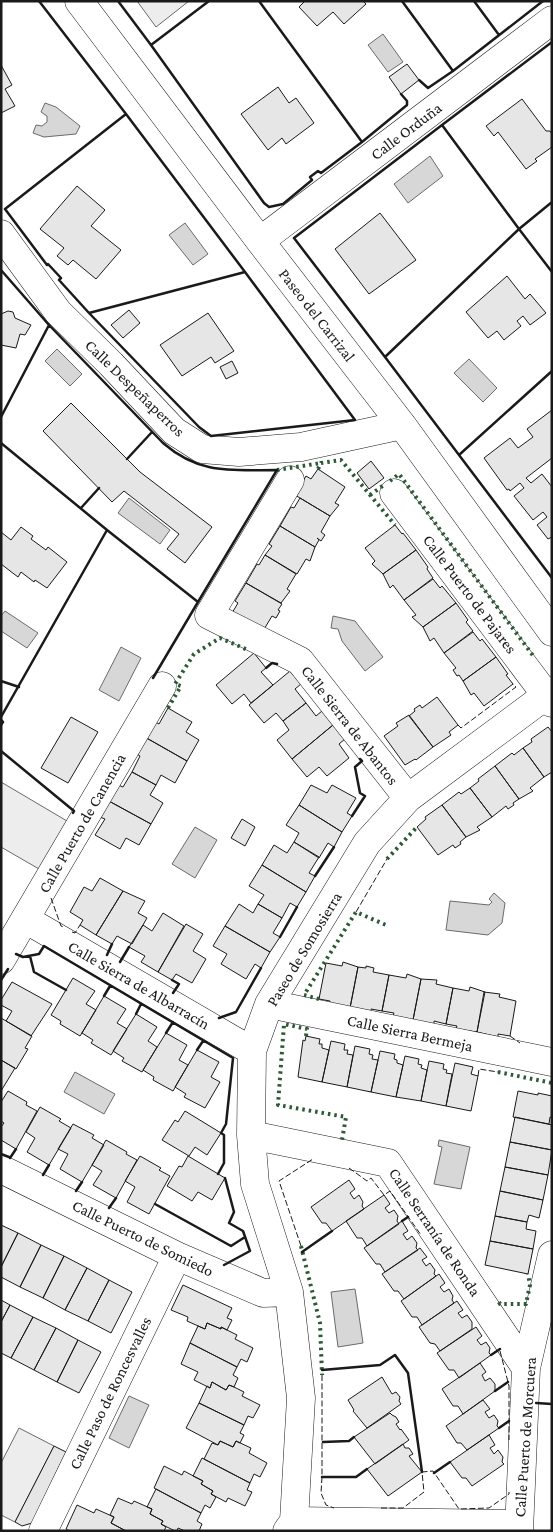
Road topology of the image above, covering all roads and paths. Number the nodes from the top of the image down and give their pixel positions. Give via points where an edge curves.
1 (80, 1) edge
2 (552, 20) edge
3 (1, 234) edge
4 (260, 242) junction
5 (402, 425) junction
6 (290, 480) dead end
7 (394, 493) dead end
8 (552, 632) edge
9 (162, 686) dead end
10 (550, 697) edge
11 (408, 798) junction
12 (25, 919) junction
13 (1, 960) edge
14 (269, 1004) junction
15 (252, 1051) junction
16 (552, 1062) edge
17 (251, 1135) junction
18 (1, 1169) edge
19 (177, 1256) junction
20 (552, 1256) edge
21 (289, 1292) junction
22 (526, 1368) junction
23 (290, 1526) edge
24 (519, 1527) edge
25 (43, 1531) edge

1 - 4 street, Paseo del Carrizal
2 - 4 street, Calle Orduña
3 - 5 street, Calle Despeñaperros via 58,312 174,430 202,449 239,452 301,447
4 - 5 street, Paseo del Carrizal
5 - 8 street, Paseo del Carrizal
6 - 11 street, Calle Sierra de Abantos via 209,615 300,662
7 - 10 street, Calle Puerto de Pajares
9 - 12 street, Calle Puerto de Canencia
10 - 11 street, Paseo de Somosierra
11 - 14 street, Paseo de Somosierra via 367,843
12 - 13 street, Calle Puerto de Canencia
12 - 15 street, Calle Sierra de Albarracín
14 - 15 street, Paseo de Somosierra
14 - 16 street, Calle Sierra Bermeja
15 - 17 street, Paseo de Somosierra
17 - 21 street, Paseo de Somosierra via 255,1184
17 - 22 street, Calle Serranía de Ronda via 388,1163
18 - 19 street, Calle Puerto de Somiedo
19 - 21 street, Calle Puerto de Somiedo via 263,1293
19 - 25 street, Calle Paso de Roncesvalles
20 - 22 street, Calle Puerto de Morcuera
21 - 23 street, Paseo de Somosierra via 301,1398
22 - 24 street, Calle Puerto de Morcuera
23 - 24 street

